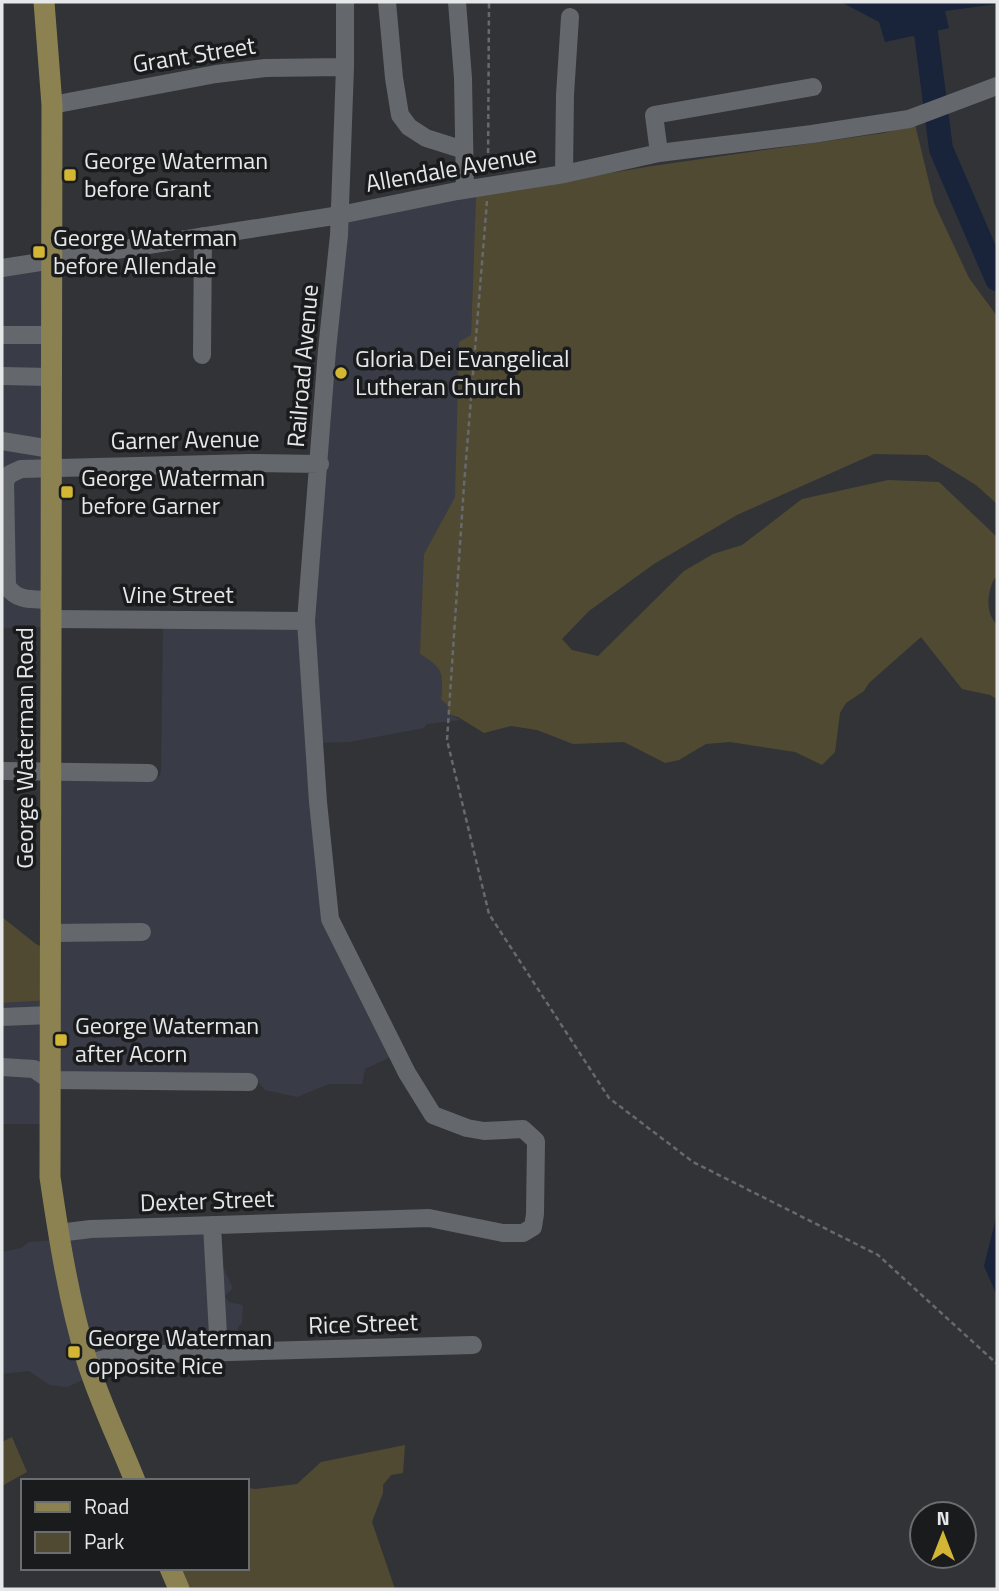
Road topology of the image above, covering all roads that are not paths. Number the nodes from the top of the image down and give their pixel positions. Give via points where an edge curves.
1 (44, 2) edge
2 (345, 2) edge
3 (387, 2) edge
4 (457, 2) edge
5 (570, 17) dead end
6 (345, 67) junction
7 (997, 86) edge
8 (813, 88) dead end
9 (52, 105) junction
10 (464, 150) junction
11 (659, 153) junction
12 (564, 174) junction
13 (465, 190) junction
14 (340, 215) junction
15 (202, 236) junction
16 (51, 260) junction
17 (2, 268) edge
18 (2, 335) edge
19 (50, 335) junction
20 (202, 355) dead end
21 (2, 376) edge
22 (50, 377) junction
23 (2, 441) edge
24 (51, 458) junction
25 (320, 464) junction
26 (50, 610) junction
27 (306, 621) junction
28 (314, 734) joint
29 (2, 771) edge
30 (51, 771) junction
31 (149, 773) dead end
32 (142, 932) dead end
33 (51, 933) junction
34 (51, 1015) junction
35 (2, 1017) edge
36 (2, 1067) edge
37 (50, 1080) junction
38 (249, 1082) dead end
39 (212, 1225) junction
40 (58, 1233) junction
41 (473, 1345) dead end
42 (219, 1353) junction
43 (88, 1364) junction
44 (134, 1479) edge
45 (171, 1570) edge
46 (178, 1589) edge

1 - 9 main road, George Waterman Road
2 - 6 street, Railroad Avenue
3 - 10 street via 400,115 426,138
4 - 10 street
5 - 12 street
6 - 9 street, Grant Street via 229,72
6 - 14 street, Railroad Avenue
7 - 11 street, Allendale Avenue via 909,119
8 - 11 street via 654,115
9 - 16 main road, George Waterman Road
10 - 13 street
11 - 12 street, Allendale Avenue
12 - 13 street, Allendale Avenue
13 - 14 street, Allendale Avenue
14 - 15 street, Allendale Avenue
14 - 25 street, Railroad Avenue
15 - 16 street, Allendale Avenue
15 - 20 street
16 - 17 street, Allendale Avenue
16 - 19 main road, George Waterman Road
18 - 19 street
19 - 22 main road, George Waterman Road
21 - 22 street
22 - 24 main road, George Waterman Road
23 - 24 street
24 - 25 street, Garner Avenue
24 - 26 main road, George Waterman Road
24 - 26 street, Vine Street via 20,469 5,481 7,586 20,598
25 - 27 street, Railroad Avenue
26 - 27 street, Vine Street
26 - 30 main road, George Waterman Road
27 - 28 street, Railroad Avenue
28 - 39 street, Dexter Street via 330,919 433,1115 467,1129 523,1129 536,1141 533,1227 523,1233 503,1233 429,1218
29 - 30 street
30 - 31 street
30 - 33 main road, George Waterman Road
32 - 33 street
33 - 34 main road, George Waterman Road
34 - 35 street
34 - 37 main road, George Waterman Road
36 - 37 street via 34,1069
37 - 38 street
37 - 40 main road, George Waterman Road via 50,1177
39 - 40 street, Dexter Street
39 - 42 street
40 - 43 main road, George Waterman Road
41 - 42 street, Rice Street
42 - 43 street, Rice Street via 107,1358
43 - 44 main road, George Waterman Road
45 - 46 main road

